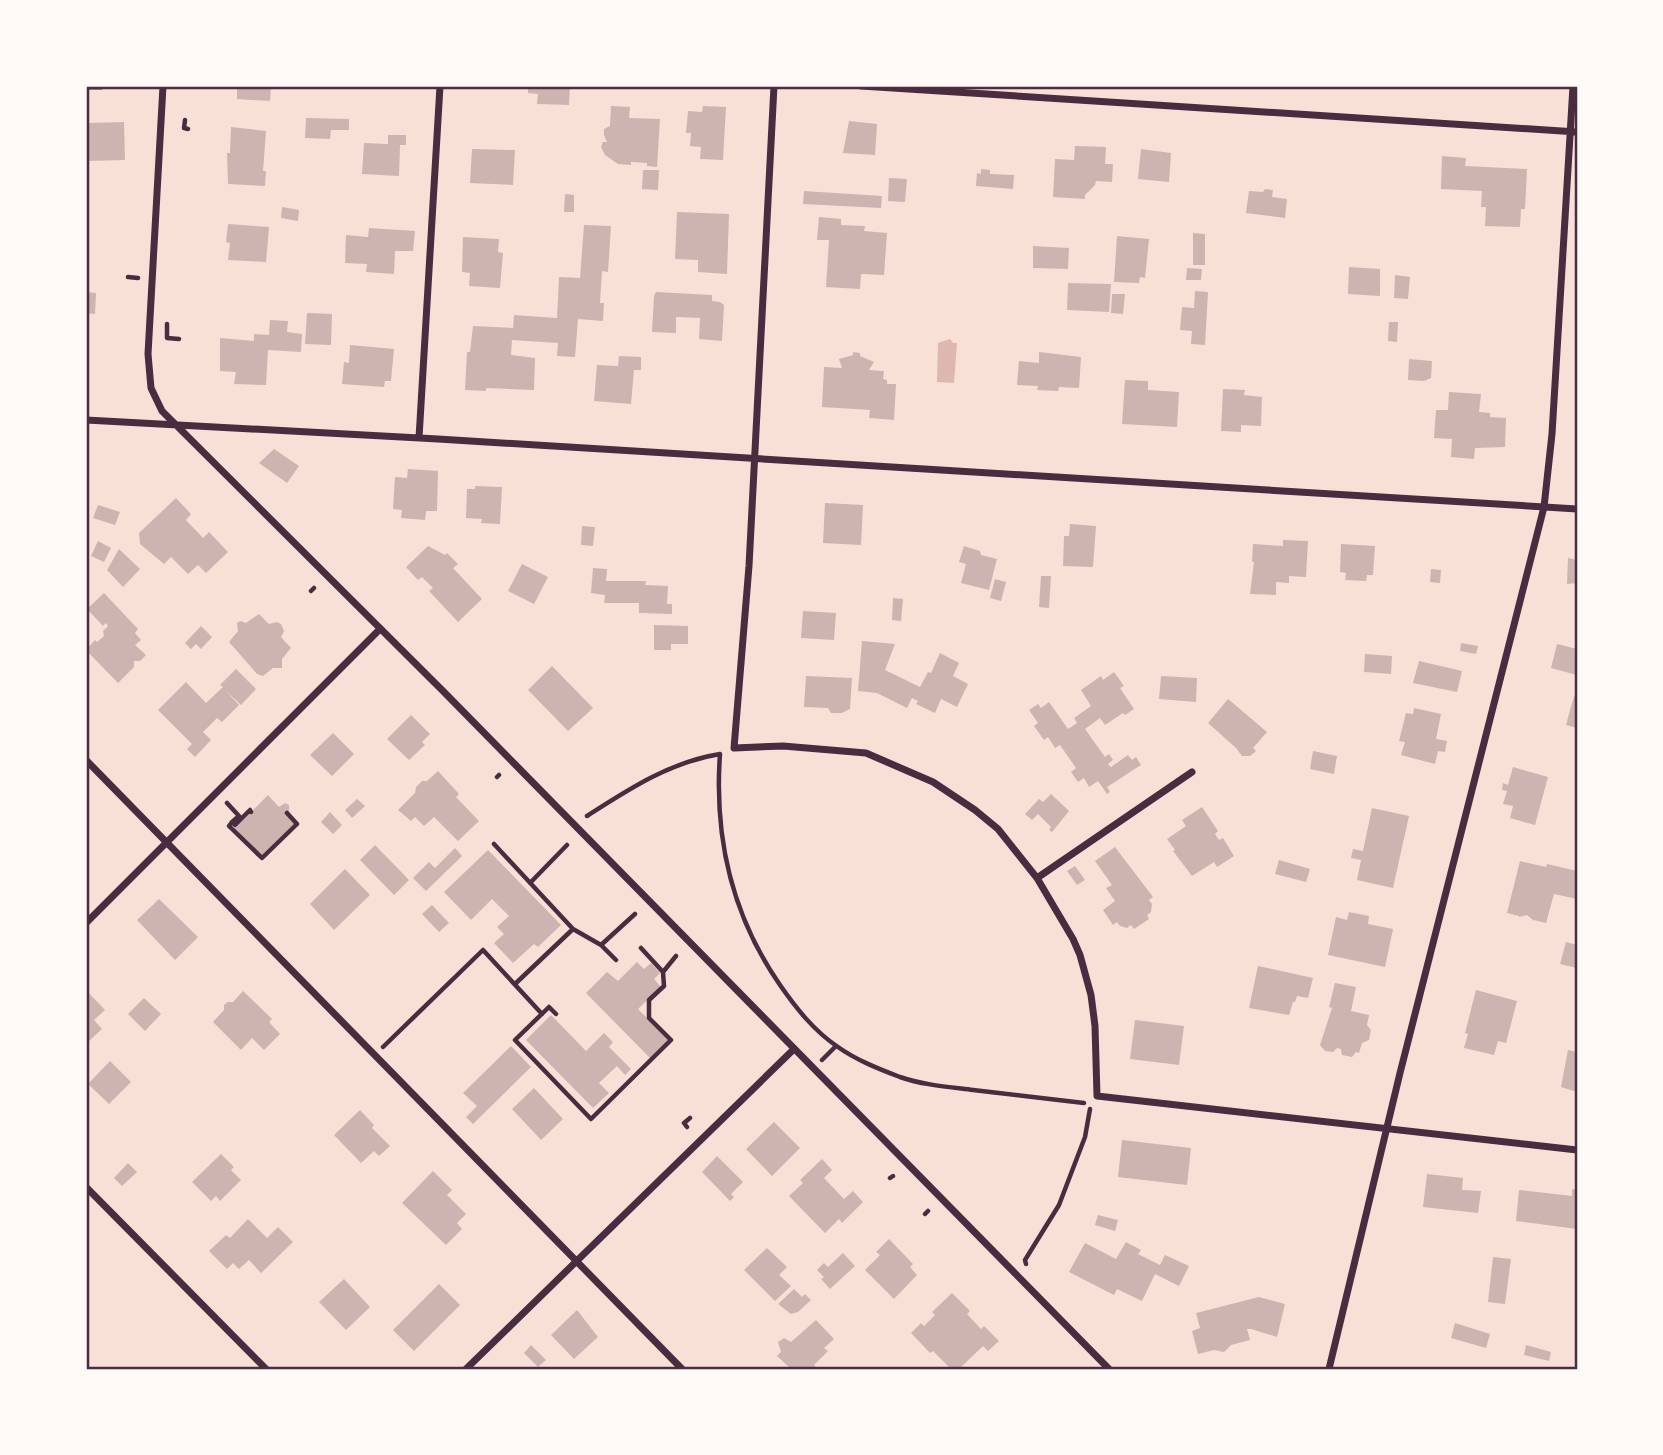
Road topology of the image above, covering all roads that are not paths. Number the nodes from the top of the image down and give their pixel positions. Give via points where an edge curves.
1 (86, 86) edge
2 (101, 86) edge
3 (163, 86) edge
4 (440, 86) edge
5 (775, 86) edge
6 (862, 86) edge
7 (1573, 86) edge
8 (1573, 132) edge
9 (86, 420) edge
10 (175, 425) junction
11 (419, 438) junction
12 (755, 459) junction
13 (1544, 507) junction
14 (1577, 509) edge
15 (380, 629) junction
16 (86, 760) edge
17 (1192, 772) dead end
18 (166, 842) junction
19 (1037, 878) junction
20 (86, 923) edge
21 (794, 1049) junction
22 (1388, 1128) junction
23 (1577, 1150) edge
24 (86, 1187) edge
25 (576, 1262) junction
26 (266, 1369) edge
27 (466, 1369) edge
28 (682, 1369) edge
29 (1109, 1369) edge
30 (1329, 1369) edge

1 - 2 street
3 - 10 street via 149,373 158,405
4 - 11 street
5 - 12 street
6 - 8 street
7 - 8 street
8 - 13 street
9 - 10 street
10 - 11 street
10 - 15 street
11 - 12 street
12 - 13 street
12 - 19 street via 734,748 856,751 889,762 933,782 975,810 1004,836
13 - 14 street
13 - 22 street
15 - 18 street
15 - 21 street
16 - 18 street
17 - 19 street
18 - 20 street
18 - 25 street
19 - 22 street via 1073,939 1088,986 1096,1034 1097,1096
21 - 25 street
21 - 29 street
22 - 23 street
22 - 30 street
24 - 26 street
25 - 27 street
25 - 28 street

